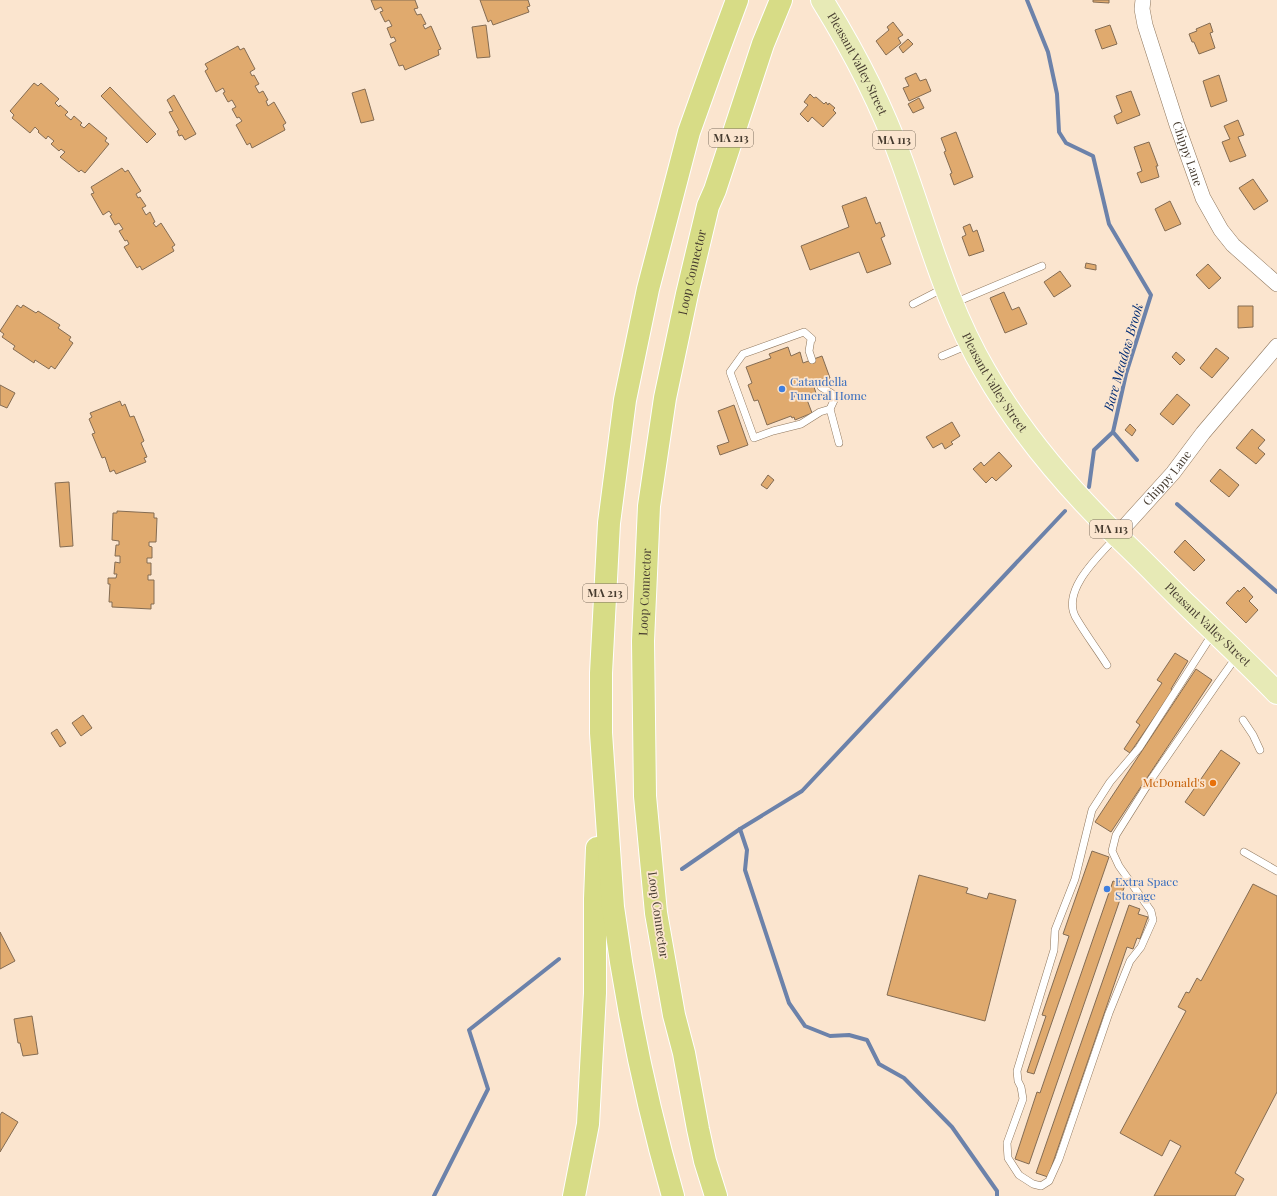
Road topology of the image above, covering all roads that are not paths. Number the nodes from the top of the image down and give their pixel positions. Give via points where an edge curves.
1 (737, 0) edge
2 (781, 0) edge
3 (822, 0) edge
4 (1143, 0) edge
5 (1042, 266) dead end
6 (1277, 284) edge
7 (950, 295) junction
8 (913, 304) dead end
9 (971, 344) junction
10 (1277, 346) edge
11 (942, 356) dead end
12 (812, 360) dead end
13 (820, 382) dead end
14 (830, 409) junction
15 (839, 443) dead end
16 (1117, 536) junction
17 (1215, 631) junction
18 (1239, 654) junction
19 (1107, 665) dead end
20 (1277, 693) edge
21 (1244, 720) dead end
22 (602, 733) junction
23 (1260, 750) dead end
24 (1244, 852) dead end
25 (1277, 871) edge
26 (695, 1112) junction
27 (574, 1196) edge
28 (673, 1196) edge
29 (716, 1196) edge
30 (729, 1196) edge

1 - 22 highway, MA 213 via 689,132 648,289 625,400 609,523 601,673
2 - 26 highway, Loop Connector / MA 213 via 763,44 708,206 665,398 649,506 643,641 645,796 656,913
3 - 7 main road, Pleasant Valley Street / MA 113 via 881,108
4 - 6 street, Chippy Lane via 1144,25 1203,198 1221,230 1233,245
5 - 7 lane
7 - 8 lane
7 - 9 main road, Pleasant Valley Street / MA 113
9 - 11 lane
9 - 16 main road, Pleasant Valley Street / MA 113 via 984,371 1038,450
10 - 16 street, Chippy Lane via 1173,473
12 - 14 lane via 809,351 812,339 804,332 743,354 730,372 754,438 801,424
13 - 14 lane via 822,387 836,396
14 - 15 lane
16 - 17 main road, Pleasant Valley Street / MA 113
16 - 19 lane via 1078,583 1073,604 1075,614
17 - 18 main road, Pleasant Valley Street / MA 113
17 - 18 lane via 1138,748 1110,782 1092,810 1075,879 1056,930 1054,950 1017,1071 1023,1099 1007,1142 1008,1158 1019,1175 1033,1184 1041,1186 1049,1181 1059,1159 1109,1013 1130,961 1141,947 1153,920 1151,911 1119,866 1112,851 1116,835 1150,781
18 - 20 main road, Pleasant Valley Street / MA 113
21 - 23 lane
22 - 27 highway via 591,1075 588,1124
22 - 28 highway, MA 213 via 617,934 634,1036
24 - 25 lane
26 - 29 highway, Loop Connector / MA 213
26 - 30 highway

